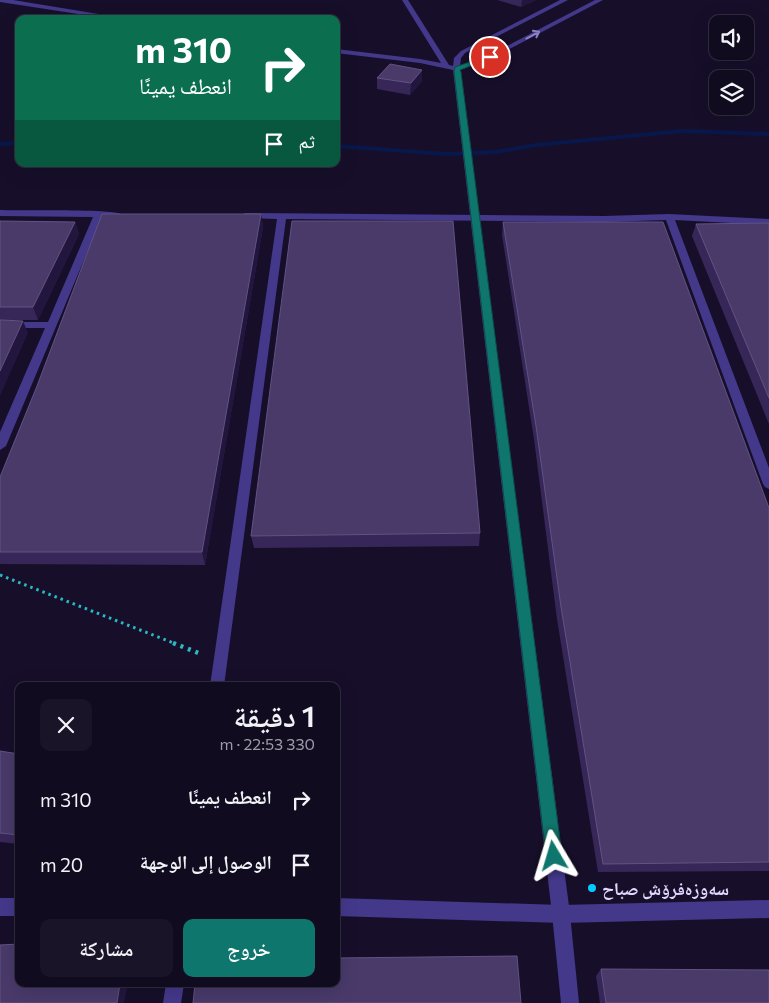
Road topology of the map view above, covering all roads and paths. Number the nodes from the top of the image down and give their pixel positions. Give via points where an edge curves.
1 (0, 0) edge
2 (404, 0) edge
3 (565, 0) edge
4 (600, 0) edge
5 (99, 15) edge
6 (340, 52) edge
7 (446, 66) junction
8 (457, 68) junction
9 (0, 213) edge
10 (99, 214) junction
11 (128, 215) edge
12 (234, 216) edge
13 (282, 216) junction
14 (669, 217) junction
15 (474, 218) junction
16 (769, 222) edge
17 (0, 325) edge
18 (50, 325) junction
19 (0, 446) edge
20 (769, 484) edge
21 (0, 575) edge
22 (220, 662) junction
23 (218, 682) edge
24 (15, 907) edge
25 (340, 907) edge
26 (0, 908) edge
27 (769, 909) edge
28 (561, 914) junction
29 (175, 987) edge
30 (172, 1003) edge
31 (570, 1003) edge

1 - 5 street
2 - 7 street
3 - 8 street via 463,52 458,58
8 -> 4 street via 490,57
6 - 7 street
7 - 8 street
8 - 15 street
9 - 10 street
10 - 11 street
10 - 18 street
12 - 13 street
13 - 15 street
13 - 22 street
14 - 15 street
14 - 16 street
14 - 20 street
15 - 28 street
17 - 18 street
18 - 19 street
21 - 22 path
22 - 23 street
24 - 26 street
25 - 28 street
27 - 28 street
28 - 31 street
29 - 30 street

